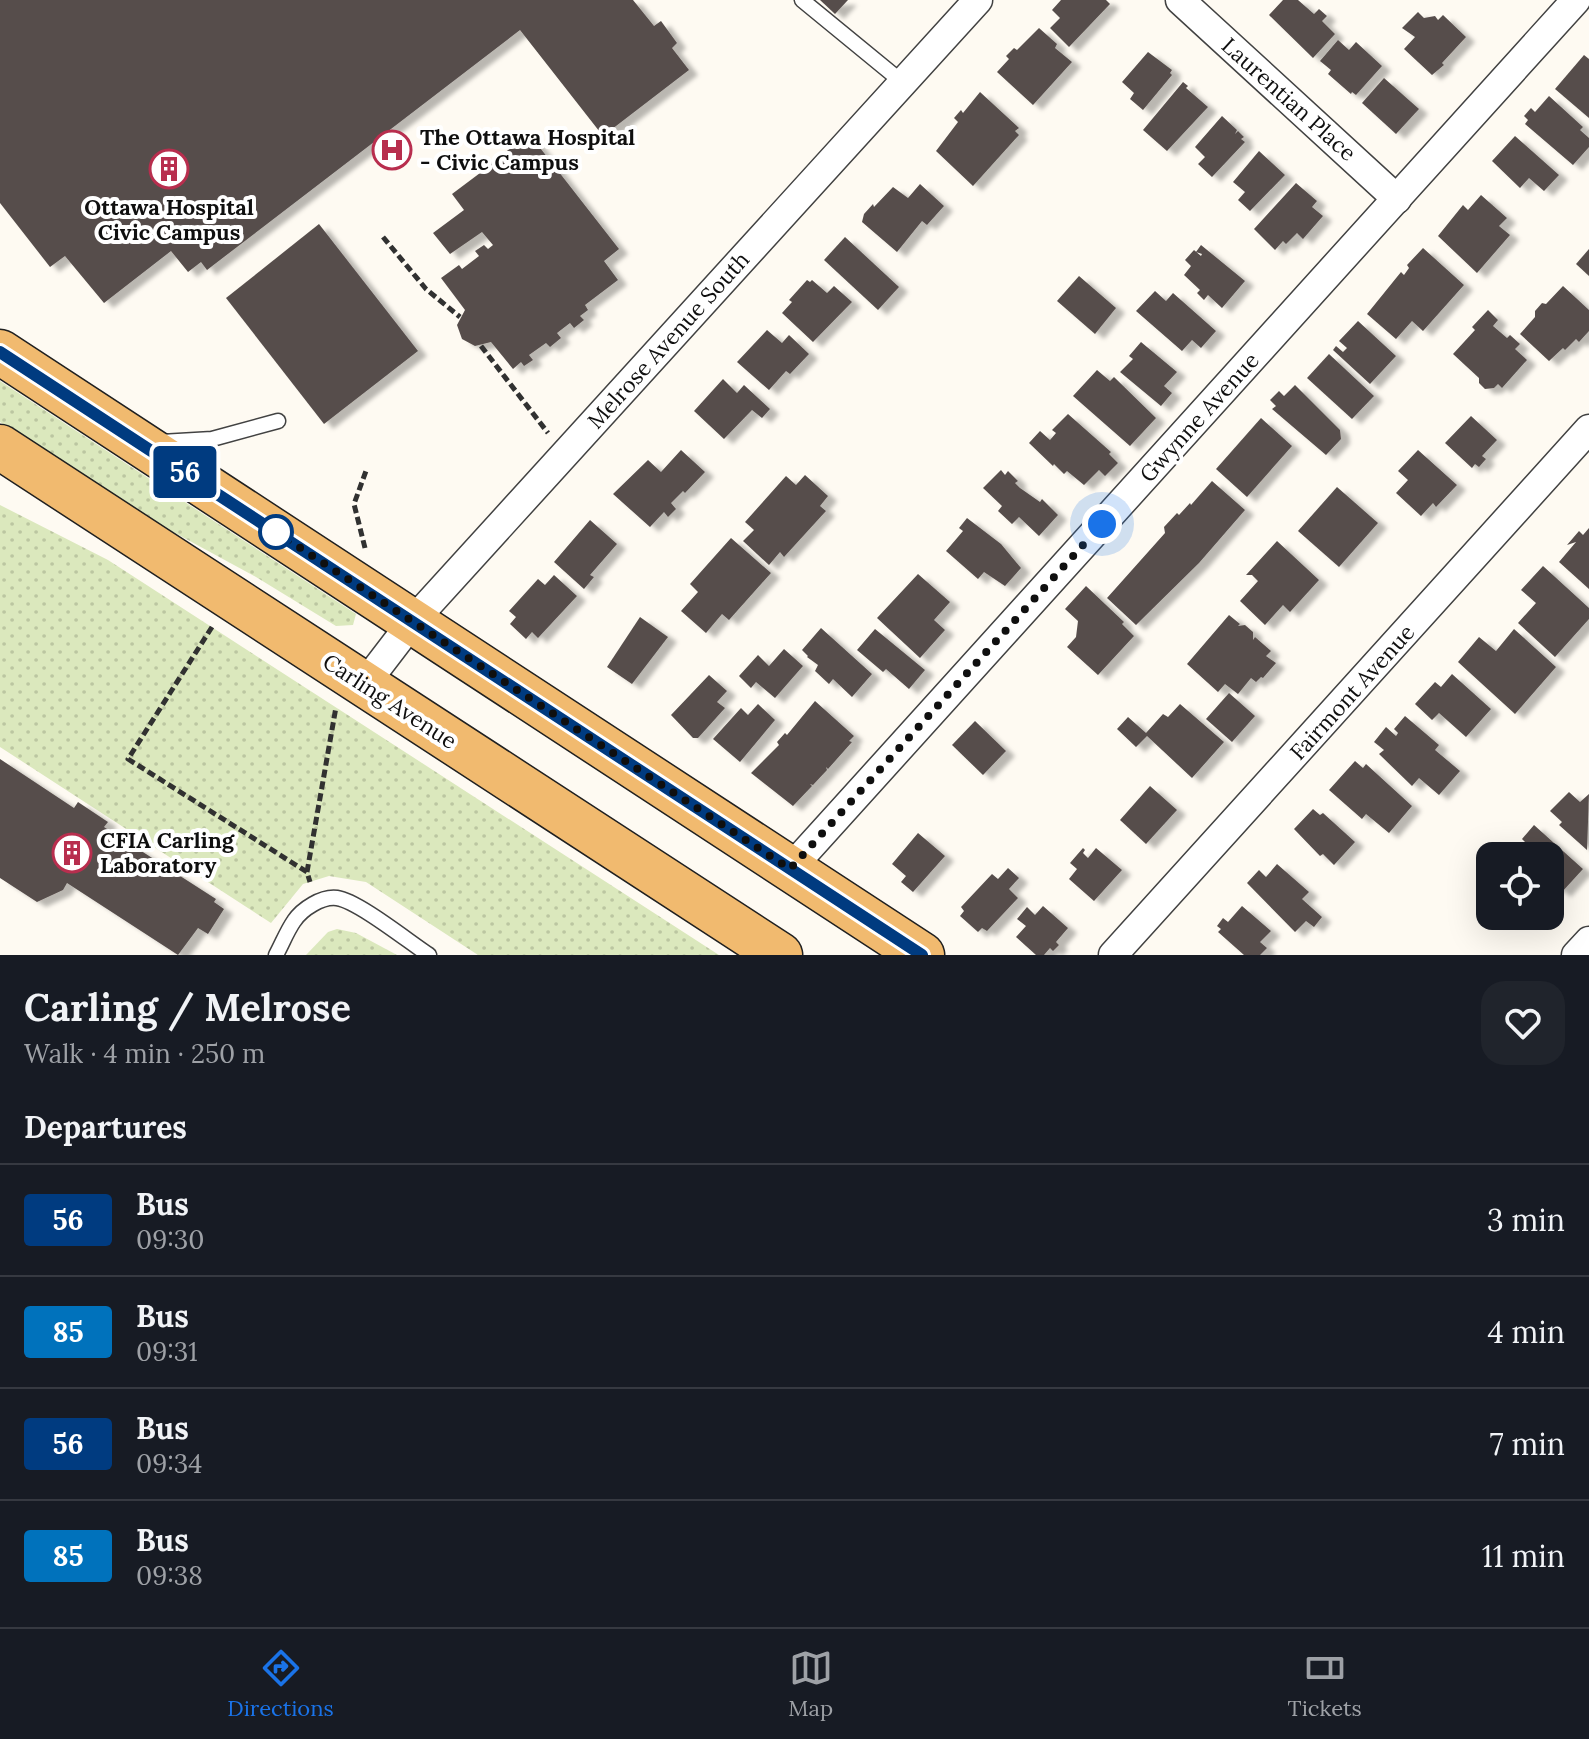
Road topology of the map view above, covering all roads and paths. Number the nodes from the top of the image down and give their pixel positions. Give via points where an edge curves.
1 (802, 0) edge
2 (978, 0) edge
3 (1180, 0) edge
4 (1576, 0) edge
5 (902, 82) junction
6 (1397, 199) junction
7 (383, 237) dead end
8 (460, 317) dead end
9 (481, 346) dead end
10 (0, 352) edge
11 (278, 421) dead end
12 (1589, 429) edge
13 (551, 437) dead end
14 (140, 443) junction
15 (0, 447) edge
16 (366, 471) dead end
17 (366, 554) dead end
18 (413, 621) junction
19 (215, 623) dead end
20 (358, 681) junction
21 (790, 869) junction
22 (307, 872) junction
23 (317, 902) junction
24 (1589, 941) edge
25 (276, 955) edge
26 (429, 955) edge
27 (780, 955) edge
28 (922, 955) edge
29 (1113, 955) edge
30 (1576, 955) edge

1 - 5 lane
2 - 5 street, Melrose Avenue South
3 - 6 street, Laurentian Place
4 - 6 street, Gwynne Avenue
5 - 18 street, Melrose Avenue South
6 - 21 street, Gwynne Avenue
7 - 8 path via 426,289
9 - 13 path
10 - 14 main road
11 - 14 lane via 212,439
12 - 29 street, Fairmont Avenue
14 - 18 main road
15 - 20 main road, Carling Avenue
16 - 17 path via 354,504
18 - 20 street, Melrose Avenue South
18 - 21 main road
19 - 22 path via 128,759
20 - 22 path via 338,698
20 - 27 main road, Carling Avenue
21 - 28 main road
22 - 23 path
23 - 25 lane via 295,919
23 - 26 lane via 347,902
24 - 30 street

